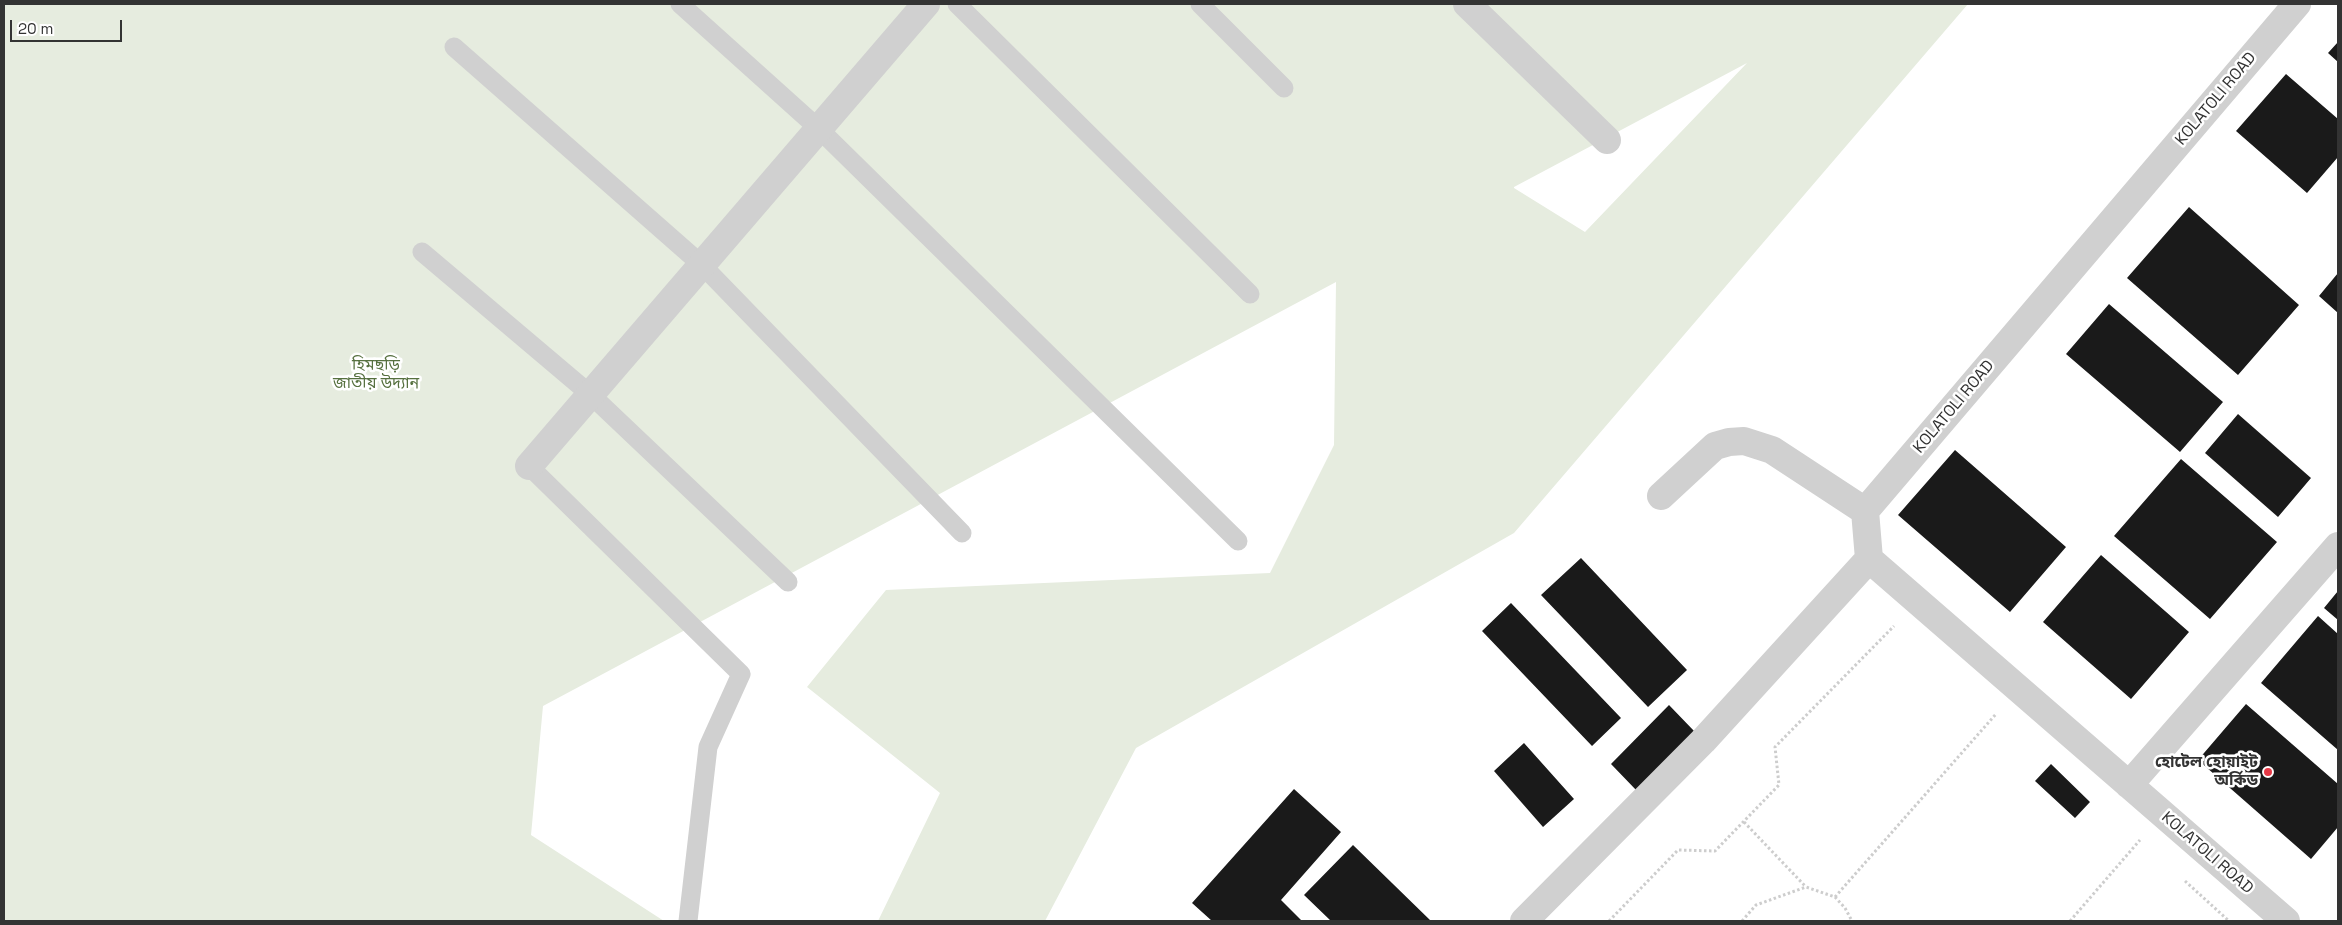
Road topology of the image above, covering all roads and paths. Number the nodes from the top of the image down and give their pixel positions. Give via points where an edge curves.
1 (680, 4) edge
2 (926, 4) edge
3 (957, 4) edge
4 (1200, 4) edge
5 (1467, 4) edge
6 (2297, 4) edge
7 (454, 47) dead end
8 (1284, 88) dead end
9 (819, 129) junction
10 (1607, 140) dead end
11 (422, 252) dead end
12 (702, 265) junction
13 (1250, 294) dead end
14 (591, 395) junction
15 (530, 466) joint
16 (1660, 496) dead end
17 (1865, 511) junction
18 (962, 532) dead end
19 (1238, 541) dead end
20 (2338, 546) edge
21 (1869, 559) junction
22 (788, 582) dead end
23 (1899, 621) dead end
24 (2000, 709) dead end
25 (2129, 785) junction
26 (1744, 822) junction
27 (2133, 833) dead end
28 (2140, 840) junction
29 (2146, 846) dead end
30 (2181, 878) dead end
31 (1806, 887) junction
32 (1834, 897) junction
33 (688, 921) edge
34 (1524, 921) edge
35 (1608, 921) edge
36 (1742, 921) edge
37 (1852, 921) edge
38 (2070, 921) edge
39 (2229, 921) edge
40 (2286, 921) edge

1 - 9 lane
2 - 9 street
3 - 13 lane
4 - 8 lane
5 - 10 street
6 - 17 street, KOLATOLI ROAD
7 - 12 lane
9 - 12 street
9 - 19 lane
11 - 14 lane
12 - 14 street
12 - 18 lane
14 - 15 street
14 - 22 lane
15 - 33 lane via 742,674 708,747
16 - 17 street via 1715,446 1744,441 1772,450
17 - 21 street
20 - 25 street
21 - 25 street, KOLATOLI ROAD
21 - 34 street via 1703,741
23 - 26 path via 1775,747 1779,785
24 - 32 path
25 - 40 street, KOLATOLI ROAD
26 - 31 path
26 - 35 path via 1715,851 1678,850
27 - 28 path
28 - 29 path
28 - 38 path
30 - 39 path
31 - 32 path
31 - 36 path via 1756,905
32 - 37 path

